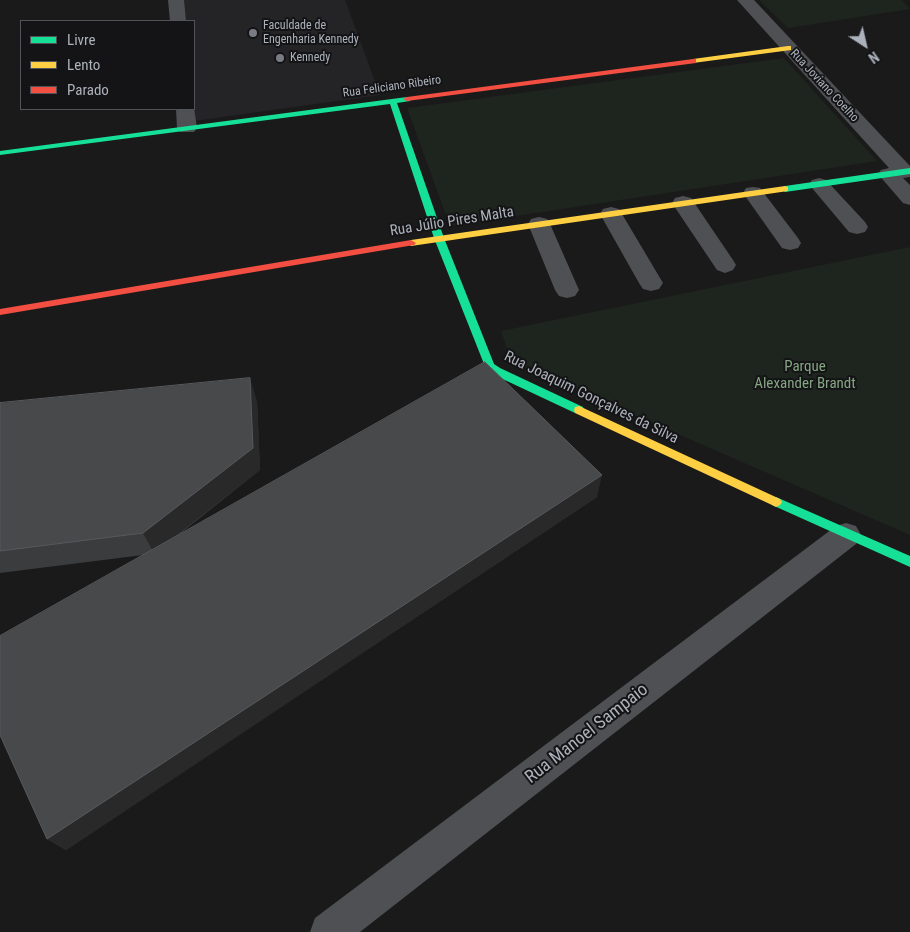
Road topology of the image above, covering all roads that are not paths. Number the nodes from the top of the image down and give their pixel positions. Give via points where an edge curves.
1 (176, 0) edge
2 (745, 0) edge
3 (178, 20) edge
4 (788, 48) junction
5 (393, 100) junction
6 (185, 110) edge
7 (187, 128) junction
8 (0, 153) edge
9 (900, 172) edge
10 (819, 184) junction
11 (753, 193) junction
12 (910, 198) edge
13 (682, 203) junction
14 (611, 214) junction
15 (539, 224) junction
16 (857, 227) dead end
17 (439, 238) junction
18 (790, 243) dead end
19 (725, 266) dead end
20 (651, 283) dead end
21 (567, 290) dead end
22 (0, 312) edge
23 (846, 535) junction
24 (910, 562) edge
25 (329, 932) edge

1 - 3 street
2 - 4 street, Rua Joviano Coelho
4 - 5 street, Rua Feliciano Ribeiro
4 - 9 street, Rua Joviano Coelho
5 - 7 street, Rua Feliciano Ribeiro
5 - 17 street, Rua Joaquim Gonçalves da Silva
6 - 7 street
7 - 8 street, Rua Feliciano Ribeiro
9 - 10 street, Rua Júlio Pires Malta
9 - 12 street, Rua Joviano Coelho
10 - 11 street, Rua Júlio Pires Malta
10 - 16 street
11 - 13 street, Rua Júlio Pires Malta
11 - 18 street
13 - 14 street, Rua Júlio Pires Malta
13 - 19 street
14 - 15 street, Rua Júlio Pires Malta
14 - 20 street
15 - 17 street, Rua Júlio Pires Malta
15 - 21 street
17 - 22 street, Rua Júlio Pires Malta
17 - 23 street, Rua Joaquim Gonçalves da Silva via 490,366 496,371
23 - 24 street, Rua Joaquim Gonçalves da Silva
23 - 25 street, Rua Manoel Sampaio

